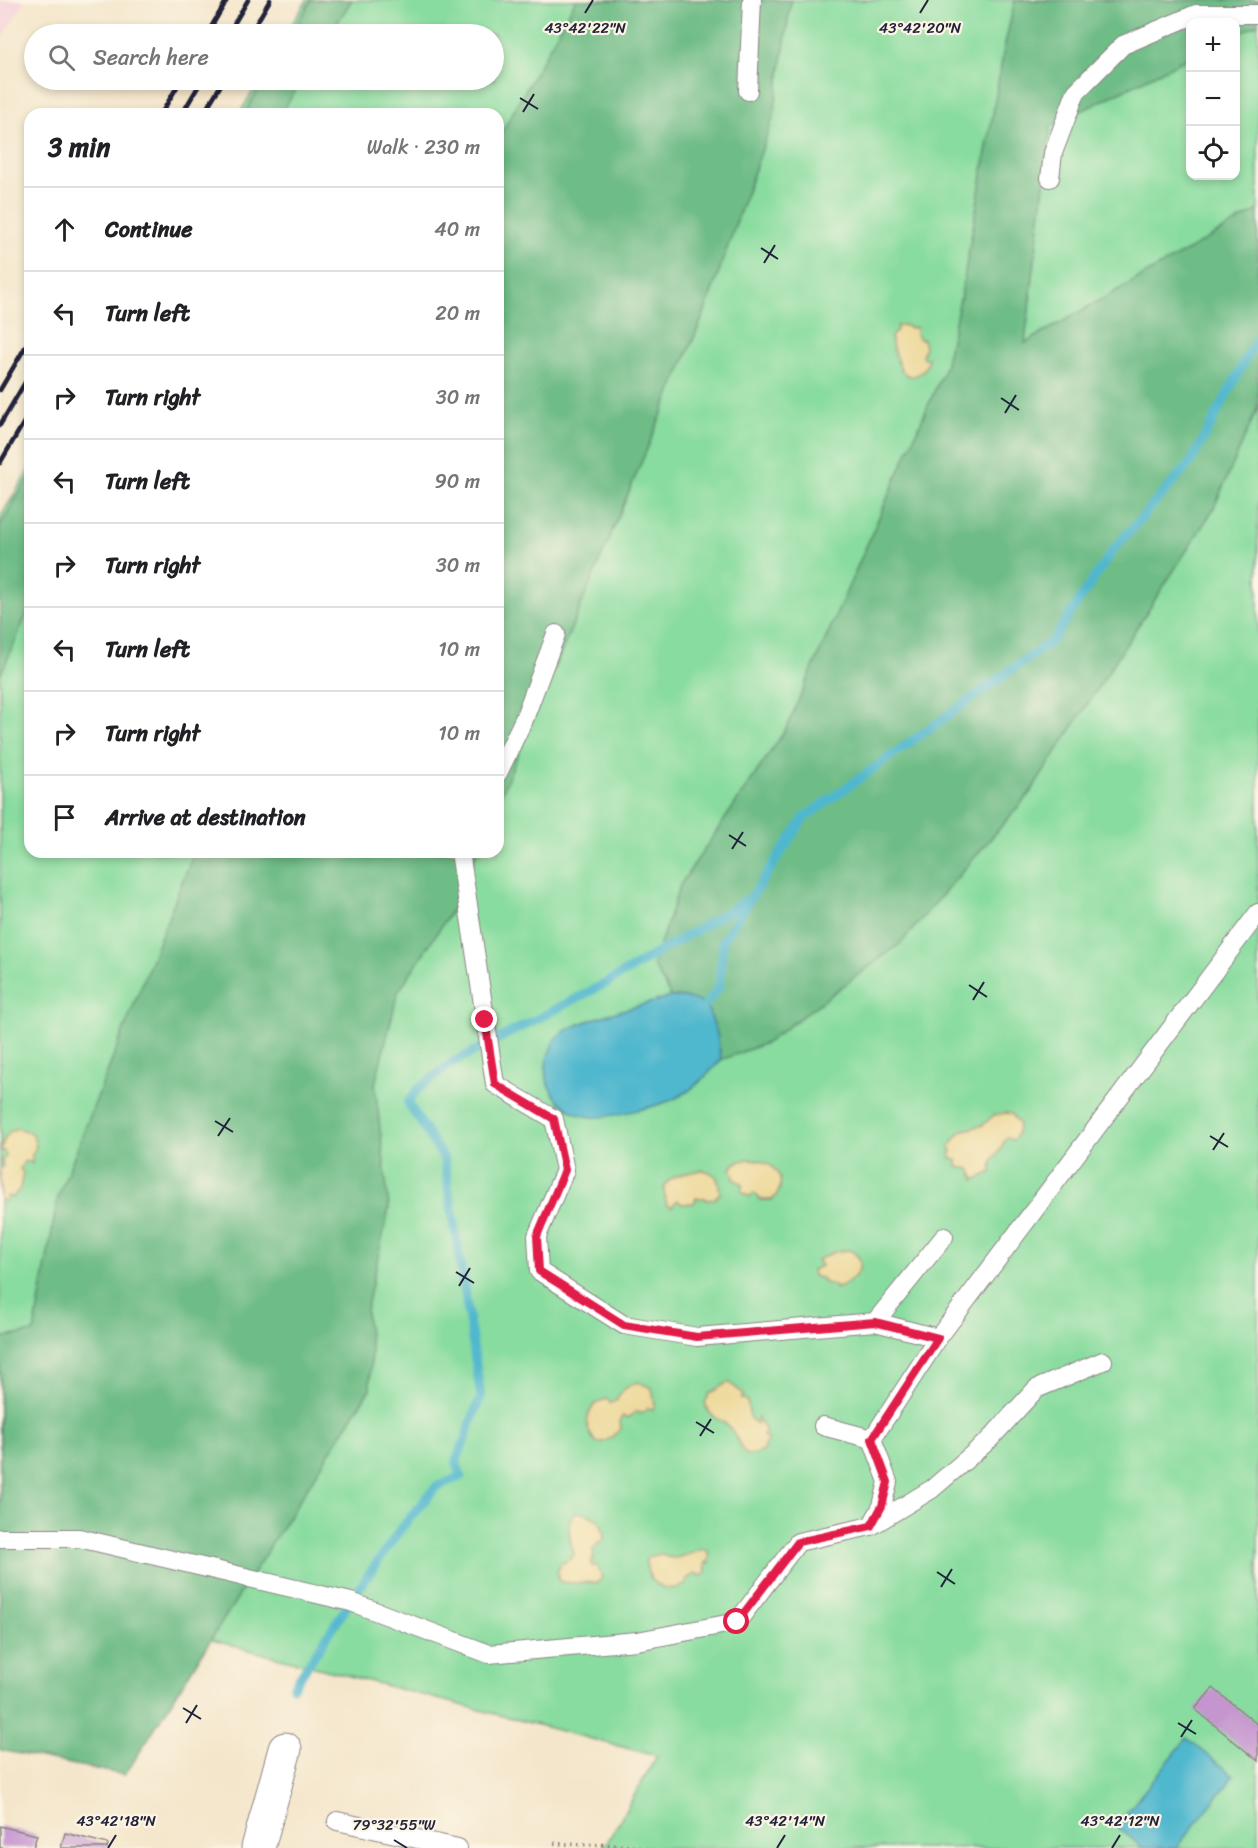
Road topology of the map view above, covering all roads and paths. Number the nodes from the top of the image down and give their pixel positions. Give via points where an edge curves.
1 (752, 0) edge
2 (1239, 0) edge
3 (1258, 14) edge
4 (748, 91) dead end
5 (1050, 178) dead end
6 (556, 633) dead end
7 (504, 761) edge
8 (461, 858) edge
9 (1258, 913) edge
10 (944, 1237) dead end
11 (875, 1322) junction
12 (938, 1338) junction
13 (1103, 1361) dead end
14 (823, 1426) dead end
15 (872, 1439) junction
16 (871, 1526) junction
17 (0, 1538) edge
18 (285, 1749) dead end
19 (336, 1821) dead end
20 (554, 1843) dead end
21 (258, 1848) edge
22 (458, 1848) edge
23 (643, 1848) edge

1 - 4 lane
2 - 3 lane
3 - 5 lane via 1196,15 1123,45 1076,92 1053,153
6 - 7 lane
8 - 11 lane via 495,1084 554,1119 565,1170 537,1236 539,1271 624,1325 697,1337
9 - 12 lane
10 - 11 lane
11 - 12 lane
12 - 15 lane
13 - 16 lane via 1035,1389 988,1440 932,1489
14 - 15 lane
15 - 16 lane via 888,1482 882,1506
16 - 17 lane via 798,1542 737,1622 637,1641 489,1654 351,1602 78,1538
18 - 21 street
19 - 22 lane
20 - 23 path

